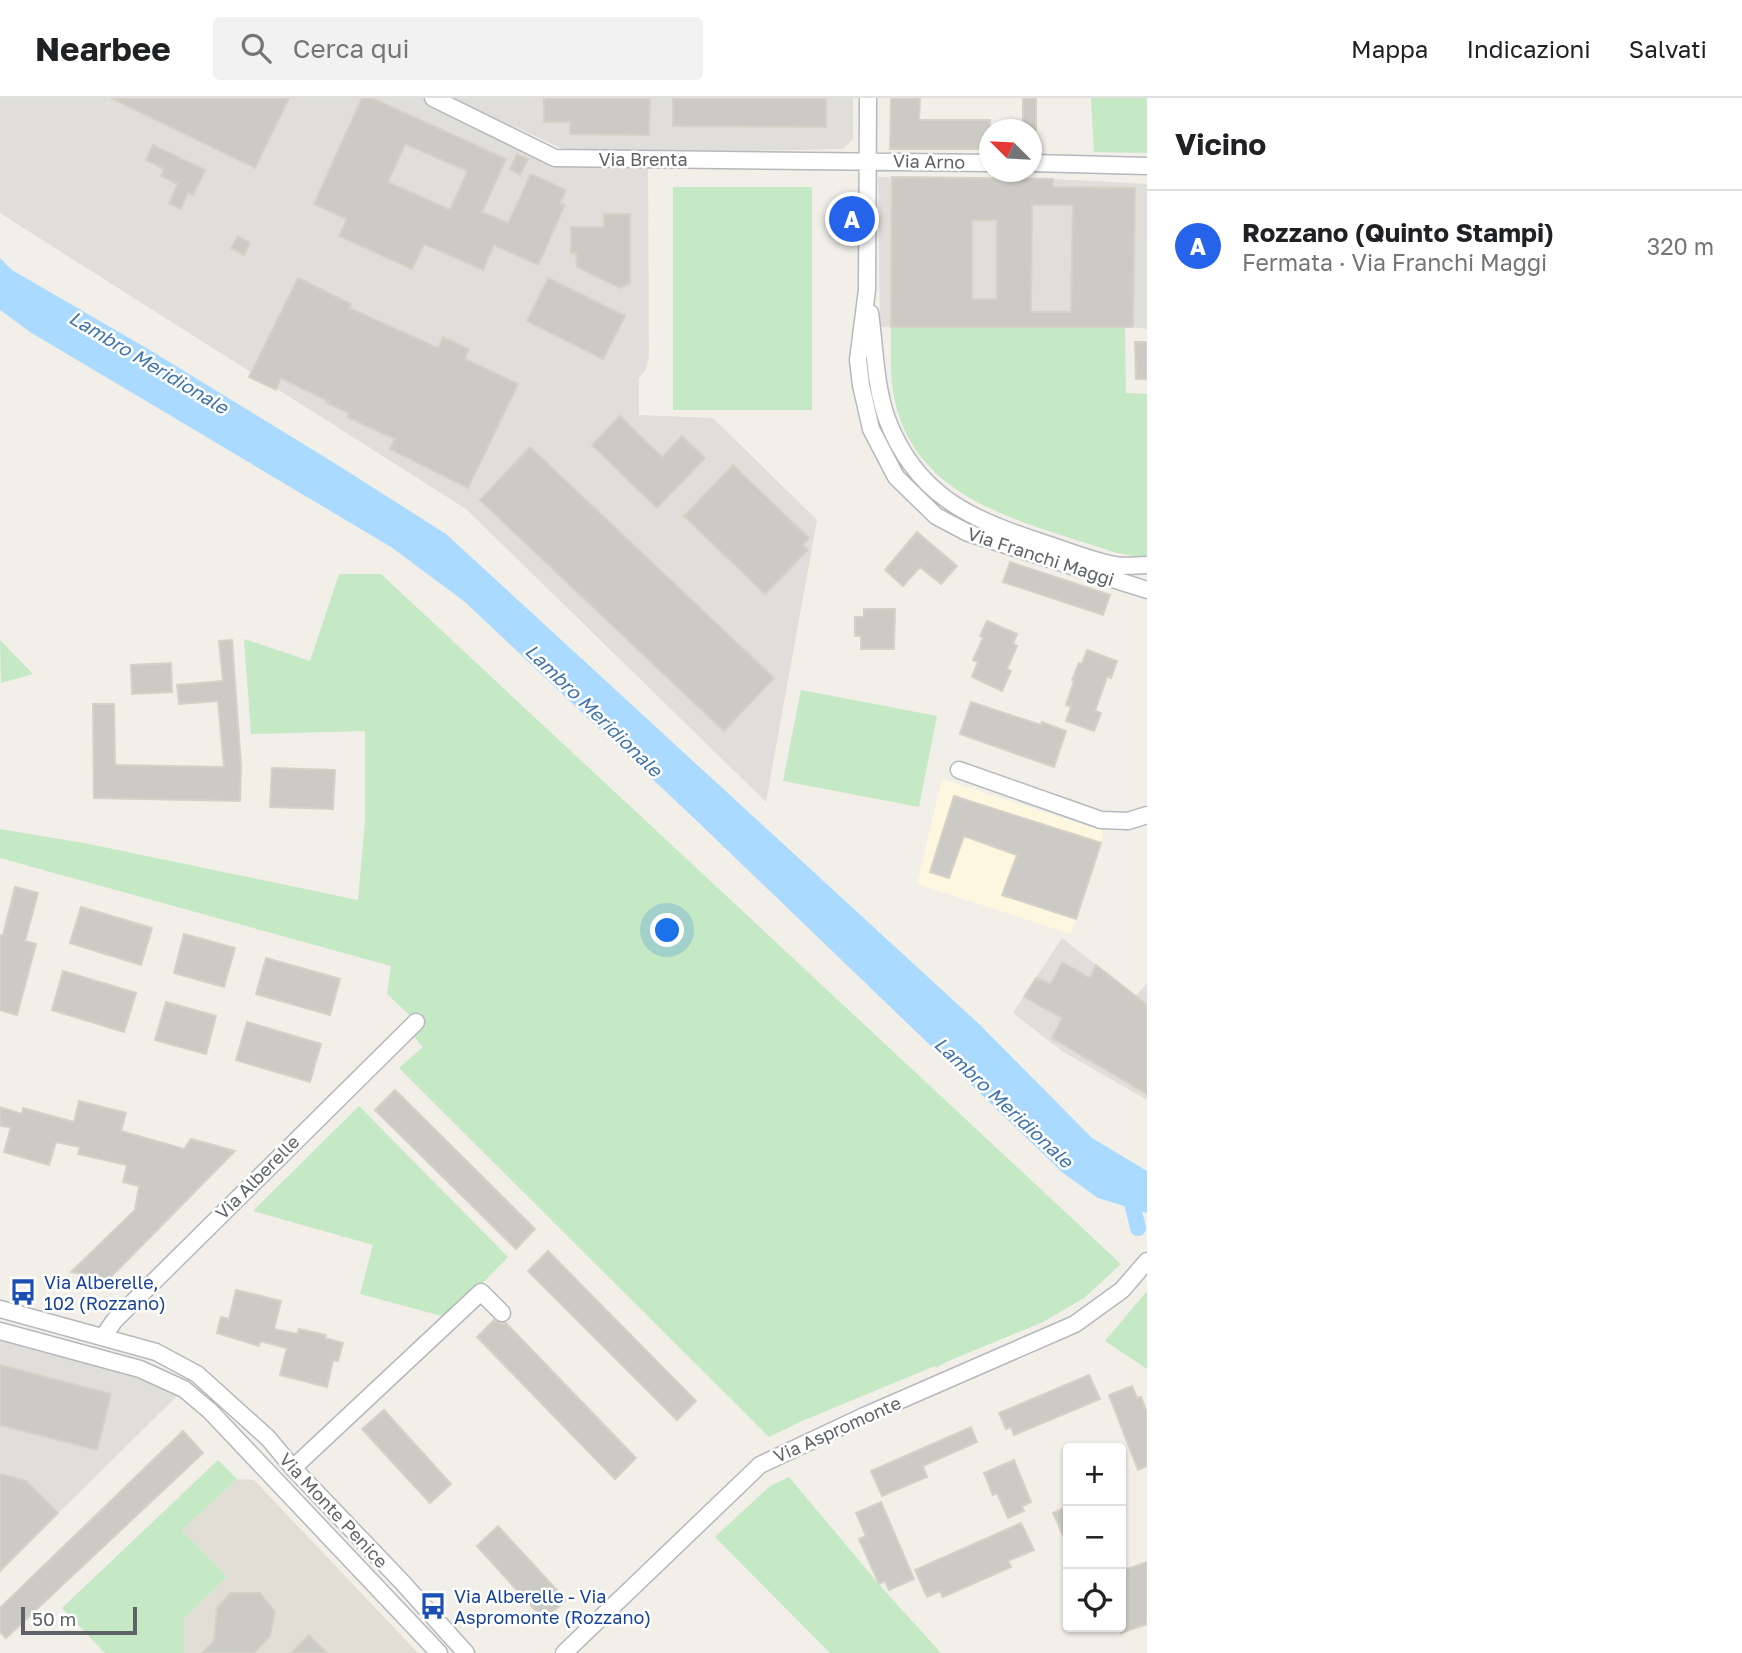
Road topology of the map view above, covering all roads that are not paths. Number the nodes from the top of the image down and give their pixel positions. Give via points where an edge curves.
1 (433, 98) edge
2 (868, 98) edge
3 (868, 160) junction
4 (979, 163) edge
5 (1042, 163) edge
6 (1147, 166) edge
7 (867, 290) junction
8 (1147, 565) edge
9 (1147, 590) edge
10 (958, 770) dead end
11 (1147, 815) edge
12 (416, 1022) dead end
13 (1147, 1261) edge
14 (0, 1309) edge
15 (502, 1313) dead end
16 (0, 1331) edge
17 (103, 1338) junction
18 (293, 1468) junction
19 (439, 1653) edge
20 (466, 1653) edge
21 (564, 1653) edge

1 - 3 street, Via Brenta via 555,158
2 - 3 street, Via Franchi Maggi
3 - 4 street, Via Arno
3 - 7 street, Via Franchi Maggi
5 - 6 street
7 - 8 street, Via Franchi Maggi via 887,418 910,466 943,499 1016,534 1117,566
7 - 9 street, Via Franchi Maggi via 858,360 861,385 872,429 896,477 936,516 968,533
10 - 11 street via 1101,820 1128,821
12 - 17 street, Via Alberelle via 162,1272
13 - 21 street, Via Aspromonte via 1122,1290 1074,1324 760,1465
14 - 17 street
15 - 18 street via 481,1292
16 - 19 street, Via Monte Penice via 140,1369 184,1389
17 - 18 street, Via Monte Penice via 156,1352 197,1374 268,1438
18 - 20 street, Via Monte Penice

